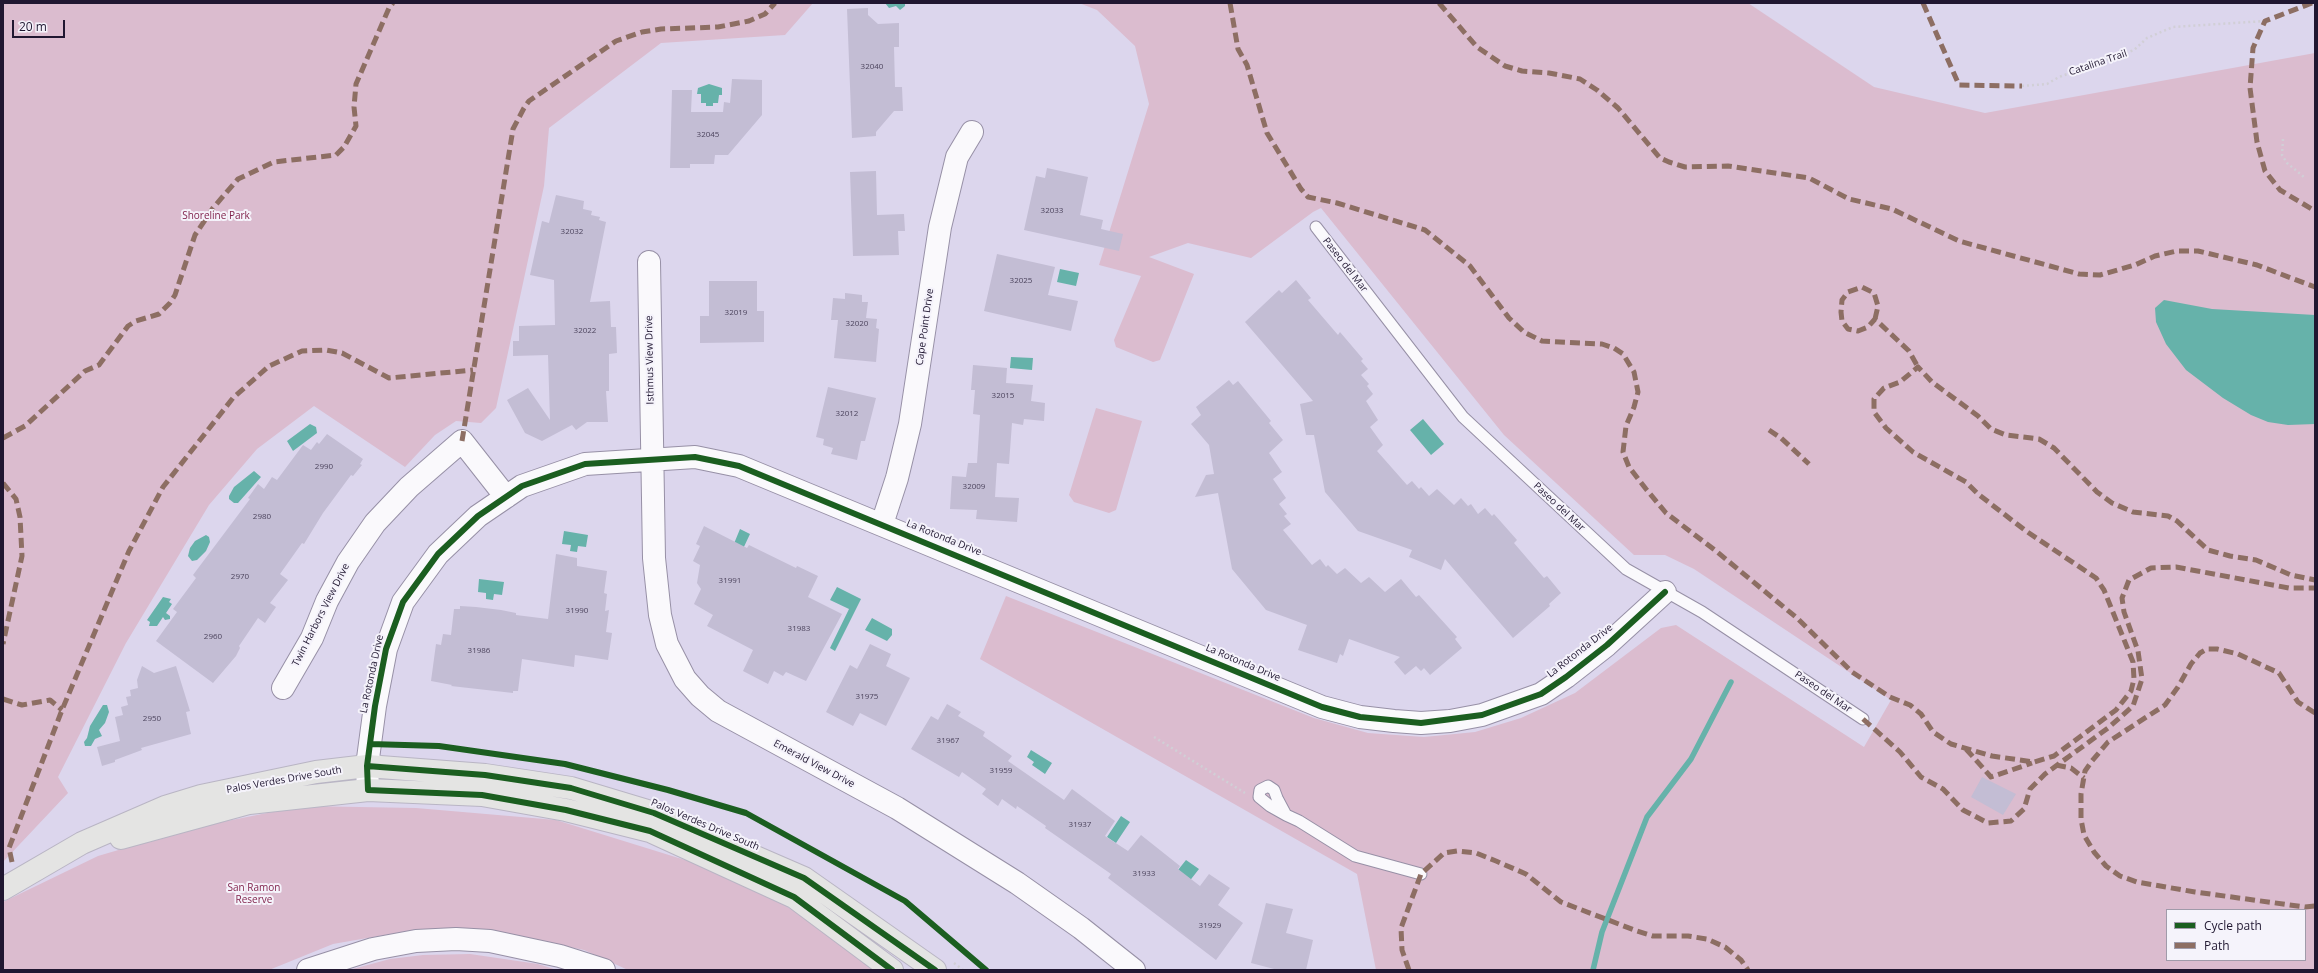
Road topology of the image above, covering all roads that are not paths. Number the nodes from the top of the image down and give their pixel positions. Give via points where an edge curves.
1 (972, 132) dead end
2 (1316, 227) dead end
3 (649, 262) dead end
4 (652, 459) junction
5 (506, 497) junction
6 (882, 524) junction
7 (1665, 592) junction
8 (283, 688) dead end
9 (1863, 719) dead end
10 (367, 766) junction
11 (368, 790) junction
12 (1286, 815) junction
13 (34, 872) junction
14 (1421, 874) dead end
15 (3, 889) edge
16 (308, 970) edge
17 (604, 970) edge
18 (892, 970) edge
19 (935, 970) edge
20 (1134, 970) edge

1 - 6 street, Cape Point Drive via 957,157 940,227 910,424 897,478
2 - 7 lane, Paseo del Mar via 1463,417 1626,570
3 - 4 street, Isthmus View Drive
4 - 5 street, La Rotonda Drive via 585,464 522,486
4 - 6 street, La Rotonda Drive via 695,457 739,466
4 - 20 street, Emerald View Drive via 654,558 660,615 666,644 675,663 700,696 718,710 775,743 897,808 1017,883 1081,928
5 - 8 street, Twin Harbors View Drive via 462,441 408,487 375,523 348,562 327,601 312,638
5 - 10 street, La Rotonda Drive via 478,516 438,554 403,602 386,649
6 - 7 street, La Rotonda Drive via 1322,707 1360,717 1394,721 1436,722 1482,715 1541,694 1607,645
7 - 9 lane, Paseo del Mar via 1702,612
10 - 11 street, La Rotonda Drive
10 - 13 main road, Palos Verdes Drive South via 316,772 194,798 165,807 82,843
10 - 19 main road, Palos Verdes Drive South via 485,775 563,787 654,813 804,878
11 - 13 main road, Palos Verdes Drive South via 249,803 118,839
11 - 18 main road, Palos Verdes Drive South via 482,795 566,810 650,831 794,897
12 - 12 lane via 1259,797 1260,790 1268,786 1274,790
12 - 14 lane via 1355,856
13 - 15 main road, Palos Verdes Drive South
16 - 17 street via 374,949 416,941 456,939 490,941 560,956

